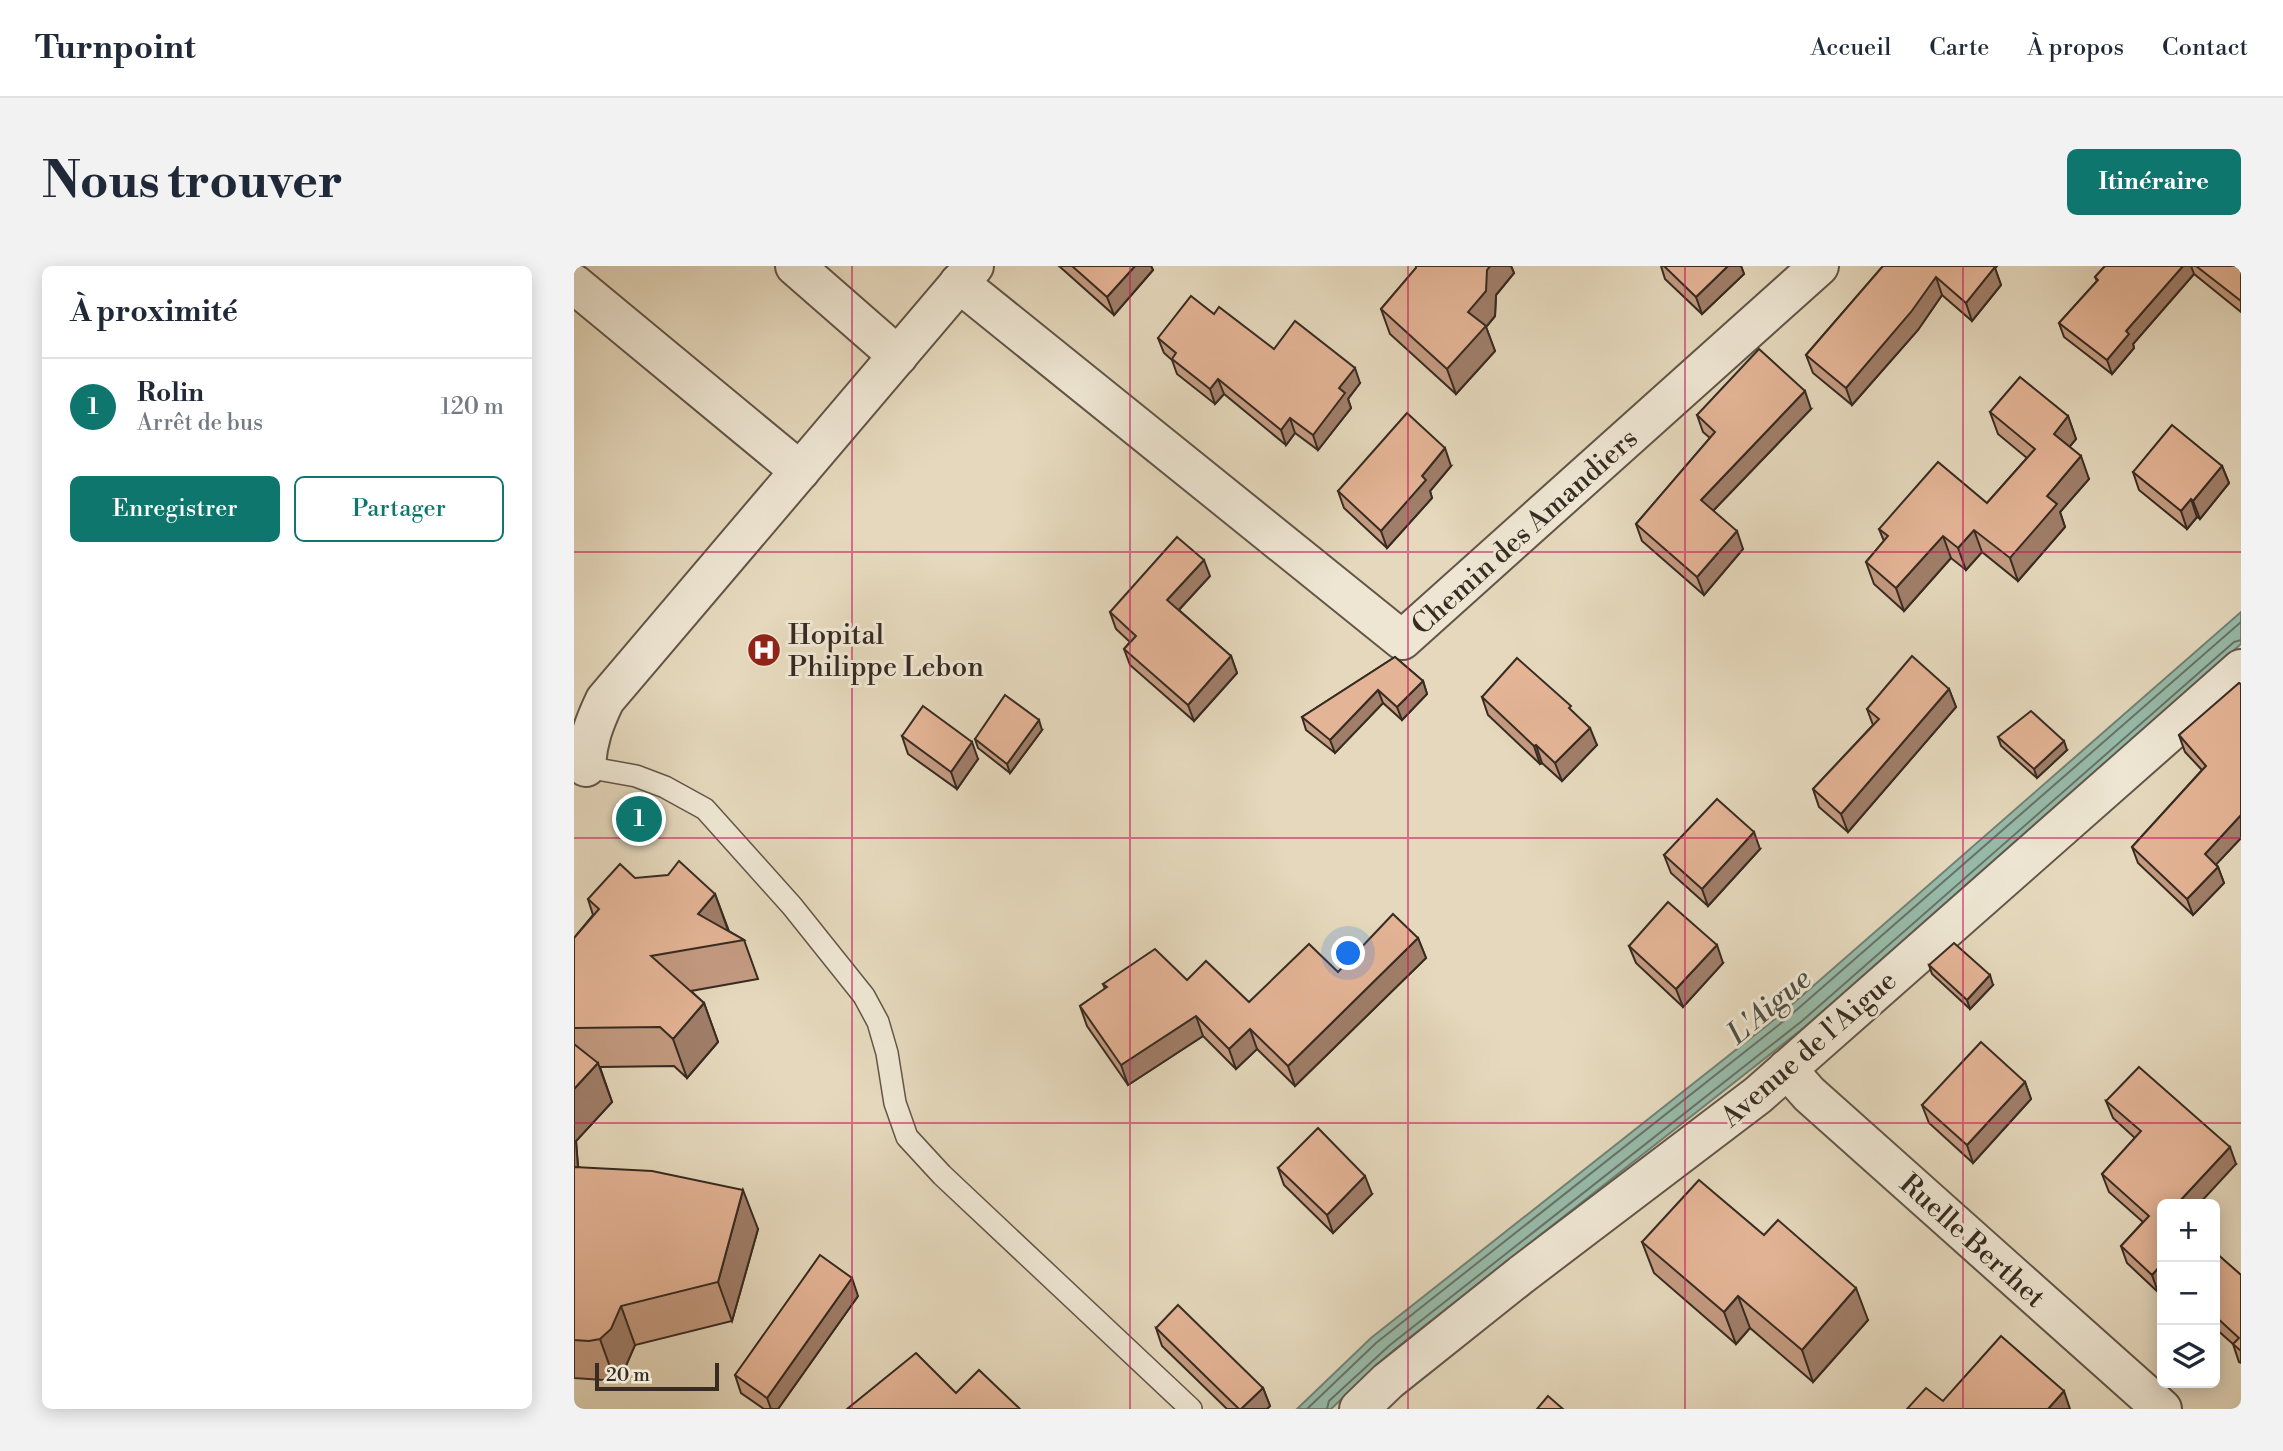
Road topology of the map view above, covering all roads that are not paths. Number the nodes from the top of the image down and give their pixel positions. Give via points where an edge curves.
1 (796, 266) edge
2 (1819, 266) edge
3 (966, 274) edge
4 (574, 284) edge
5 (898, 356) junction
6 (800, 471) junction
7 (2241, 668) edge
8 (586, 767) joint
9 (1787, 1069) junction
10 (1191, 1409) edge
11 (1359, 1409) edge
12 (2162, 1409) edge

1 - 5 street
2 - 3 street, Chemin des Amandiers via 1402,640
3 - 5 street
4 - 6 street
5 - 6 street
6 - 8 street via 605,701 587,746
7 - 9 street, Avenue de l'Aigue
8 - 10 lane via 636,776 705,809 864,996 878,1022 907,1137
9 - 11 street, Avenue de l'Aigue via 1521,1275
9 - 12 street, Ruelle Berthet via 1809,1094

